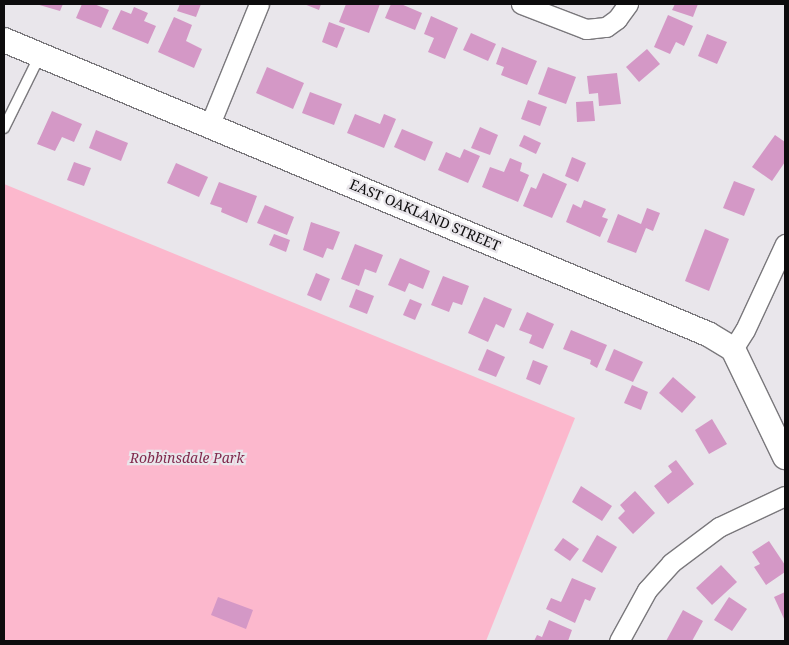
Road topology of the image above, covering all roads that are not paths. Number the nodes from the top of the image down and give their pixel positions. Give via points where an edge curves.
1 (259, 4) edge
2 (521, 4) edge
3 (628, 4) edge
4 (4, 40) edge
5 (40, 55) junction
6 (210, 124) junction
7 (4, 128) edge
8 (785, 244) edge
9 (733, 349) junction
10 (785, 457) edge
11 (785, 496) edge
12 (619, 641) edge

1 - 6 street
2 - 3 street via 586,29 606,27
4 - 5 street, EAST OAKLAND STREET
5 - 6 street, EAST OAKLAND STREET
5 - 7 lane
6 - 9 street, EAST OAKLAND STREET via 708,334
8 - 9 street via 746,330
9 - 10 street
11 - 12 street via 719,527 671,562 647,590

